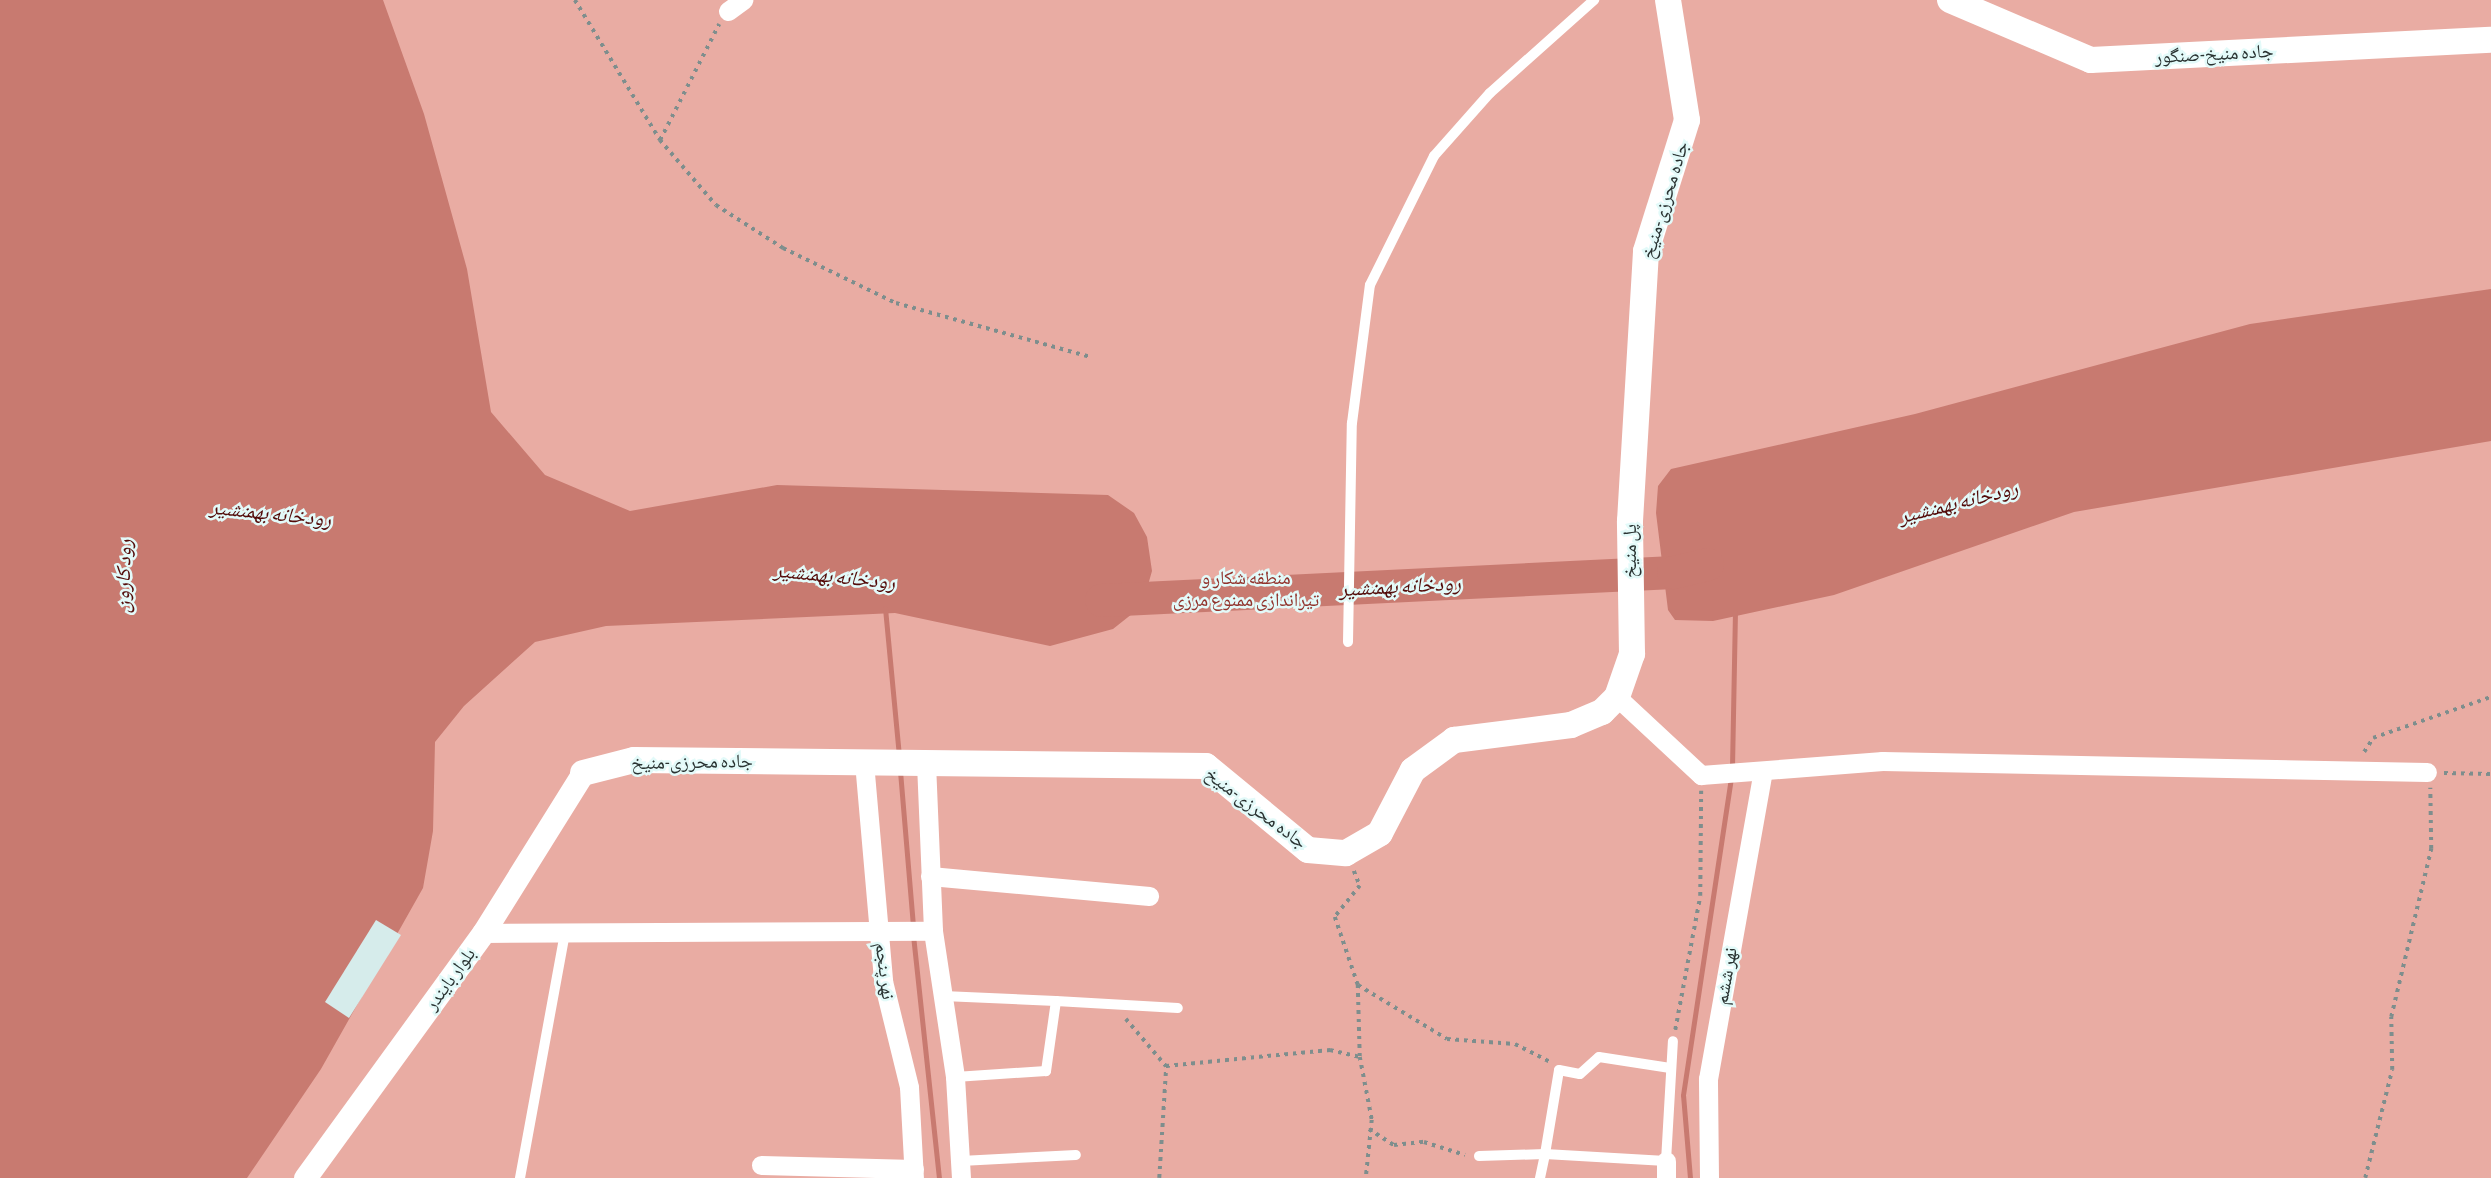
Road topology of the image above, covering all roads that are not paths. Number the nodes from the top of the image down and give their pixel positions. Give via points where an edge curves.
1 (1594, 0) edge
2 (1668, 0) edge
3 (1950, 0) edge
4 (2491, 40) edge
5 (1637, 402) joint
6 (1348, 642) dead end
7 (1617, 697) junction
8 (874, 762) junction
9 (921, 763) junction
10 (2427, 772) road end
11 (583, 774) joint
12 (1754, 775) junction
13 (930, 876) junction
14 (1149, 896) dead end
15 (880, 931) junction
16 (928, 931) junction
17 (483, 933) junction
18 (565, 933) junction
19 (943, 996) junction
20 (1056, 1001) junction
21 (1178, 1008) dead end
22 (1673, 1041) road end
23 (1670, 1068) junction
24 (955, 1077) junction
25 (1545, 1154) junction
26 (1076, 1155) dead end
27 (1479, 1156) road end
28 (761, 1165) dead end
29 (961, 1170) edge
30 (1666, 1170) edge
31 (914, 1174) edge
32 (305, 1178) edge
33 (520, 1178) edge
34 (1540, 1178) edge
35 (1709, 1178) edge

1 - 6 lane via 1490,93 1434,156 1370,285 1352,423
2 - 5 main road, جاده محرزی-منیخ via 1687,120 1646,251
3 - 4 main road, جاده منیخ-صنگور via 2091,60
5 - 7 main road, پل منیخ via 1632,654
7 - 9 main road, جاده محرزی-منیخ via 1591,719 1476,733 1434,751 1413,770 1380,833 1346,853 1308,850 1206,766
7 - 12 street via 1707,775
8 - 9 main road, جاده محرزی-منیخ
8 - 11 main road, جاده محرزی-منیخ via 634,760
8 - 15 street, نهر پنجم
9 - 13 street
10 - 12 street via 1882,761
11 - 17 street, بلوار بایندر
12 - 35 street, نهر ششم via 1707,1079
13 - 14 street
13 - 16 street
15 - 16 street
15 - 18 street
15 - 31 street, نهر پنجم via 883,981 909,1087
16 - 19 street
17 - 18 street
17 - 32 street, بلوار بایندر
18 - 33 lane
19 - 20 lane
19 - 24 street
20 - 21 lane
20 - 24 lane via 1046,1071
22 - 23 lane
23 - 25 lane via 1599,1057 1580,1074 1559,1070
23 - 30 lane
24 - 29 street
25 - 27 lane
25 - 30 lane
25 - 34 lane
26 - 29 lane
28 - 31 street

